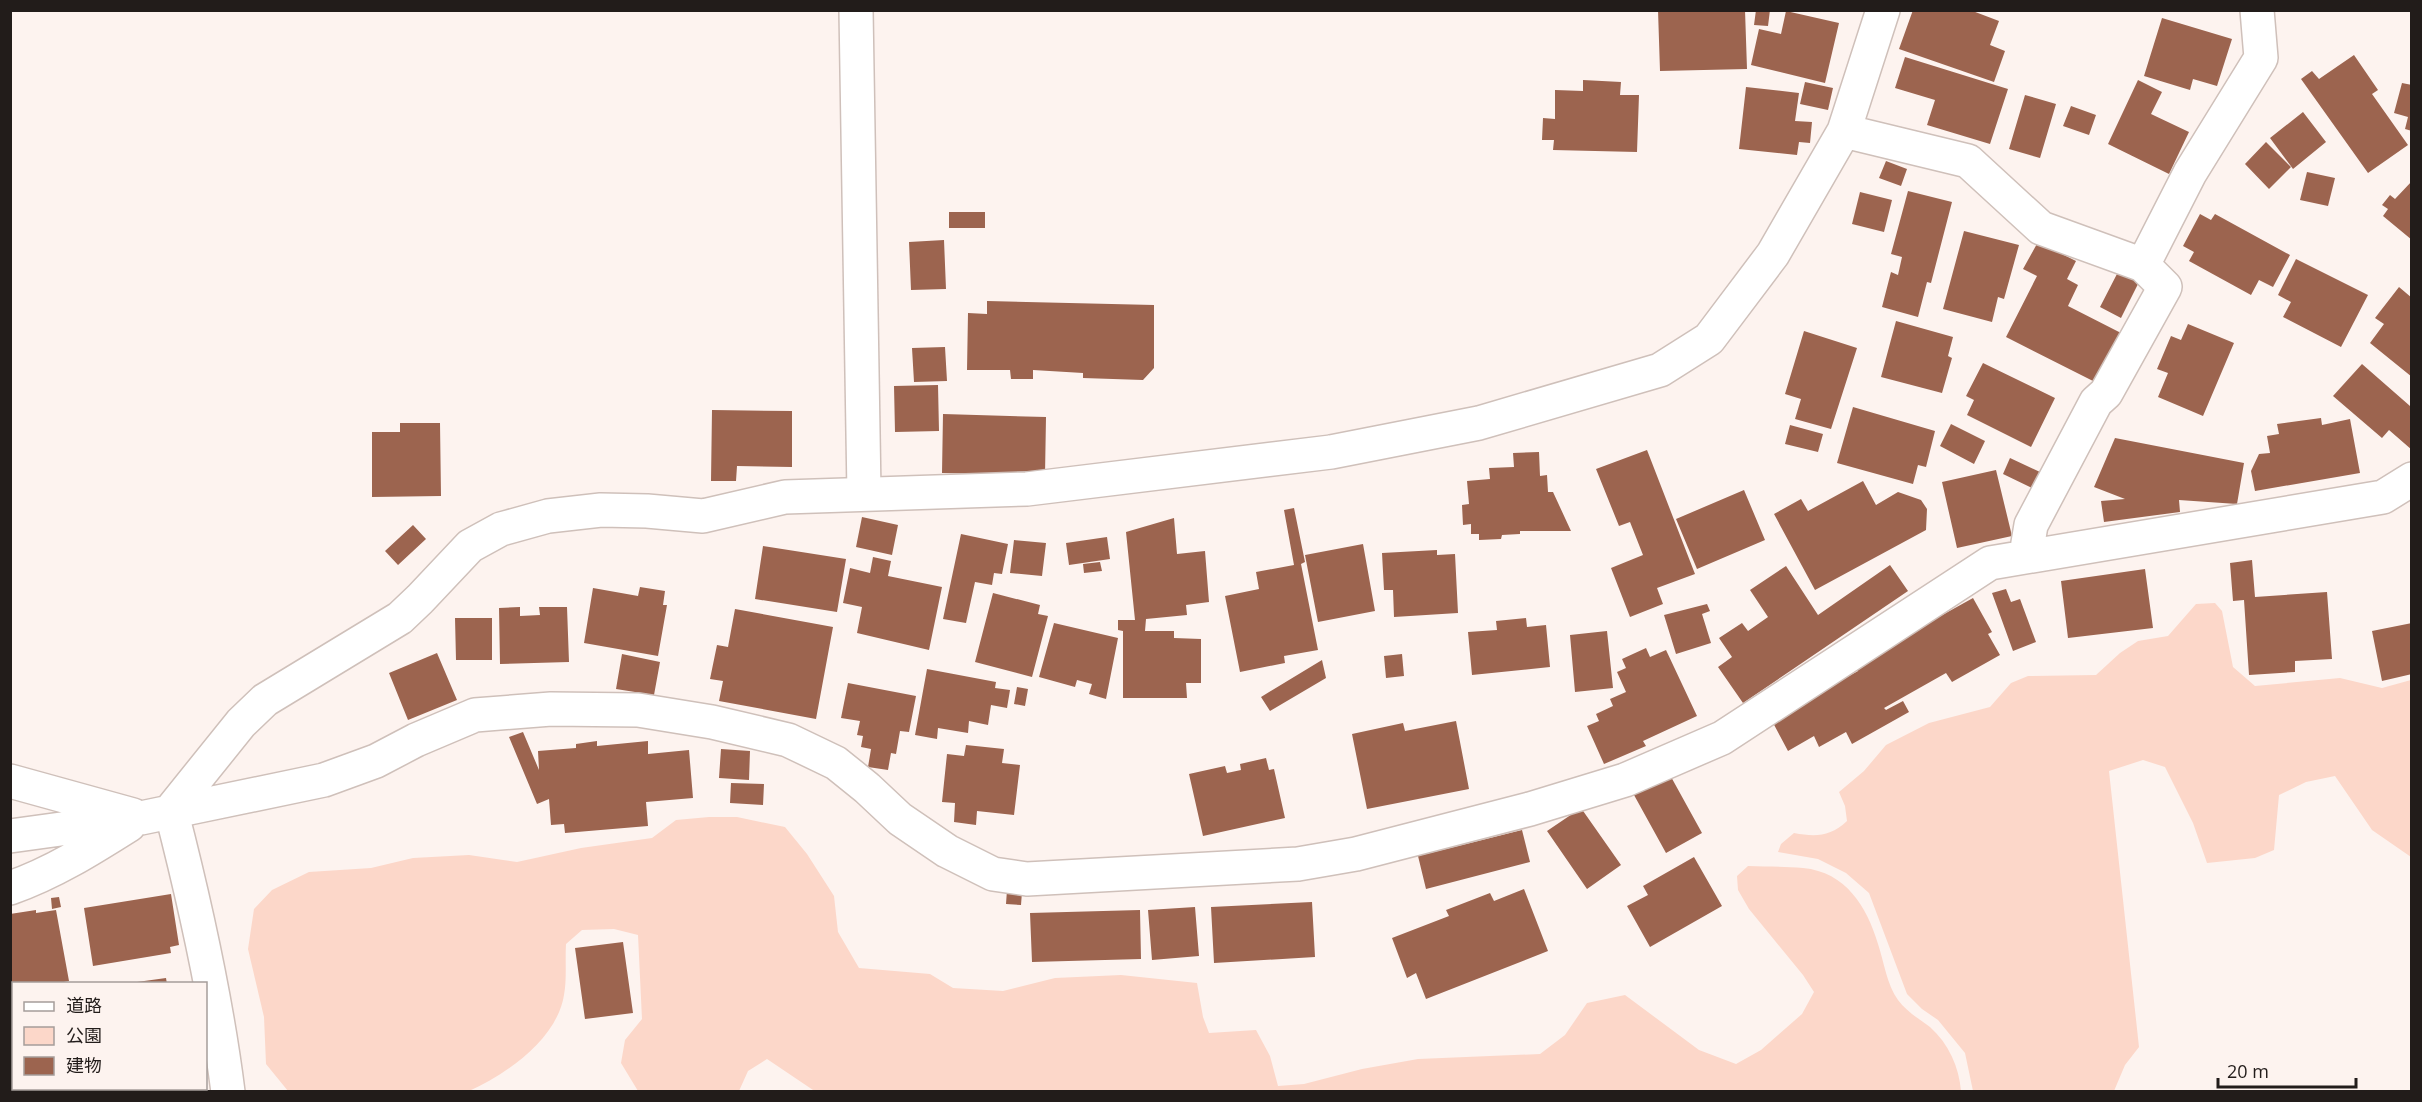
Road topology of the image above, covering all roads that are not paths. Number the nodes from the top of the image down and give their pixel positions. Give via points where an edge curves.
1 (856, 10) edge
2 (1883, 10) edge
3 (2257, 10) edge
4 (1844, 130) junction
5 (2142, 265) junction
6 (2412, 479) edge
7 (864, 493) junction
8 (2026, 555) junction
9 (10, 781) edge
10 (156, 814) junction
11 (10, 836) edge
12 (10, 888) edge
13 (228, 1092) edge

1 - 7 street
2 - 4 street
3 - 5 street via 2261,58 2190,173
4 - 5 street via 1968,161 2041,228
4 - 7 street via 1773,254 1709,339 1660,370 1479,423 1331,452 1027,489
5 - 8 street via 2165,287 2106,393 2096,402 2031,525
6 - 8 street via 2383,498
7 - 10 street via 785,497 703,516 601,510 548,516 501,529 470,546 400,618 265,700
8 - 10 street via 1990,563 1722,738 1625,780 1425,837 1298,864 1027,879 993,873 946,851 900,819 836,763 788,740 638,710 551,709 476,715 376,762 324,780
9 - 10 street
10 - 11 street
10 - 12 street via 34,880
10 - 13 street via 205,949

